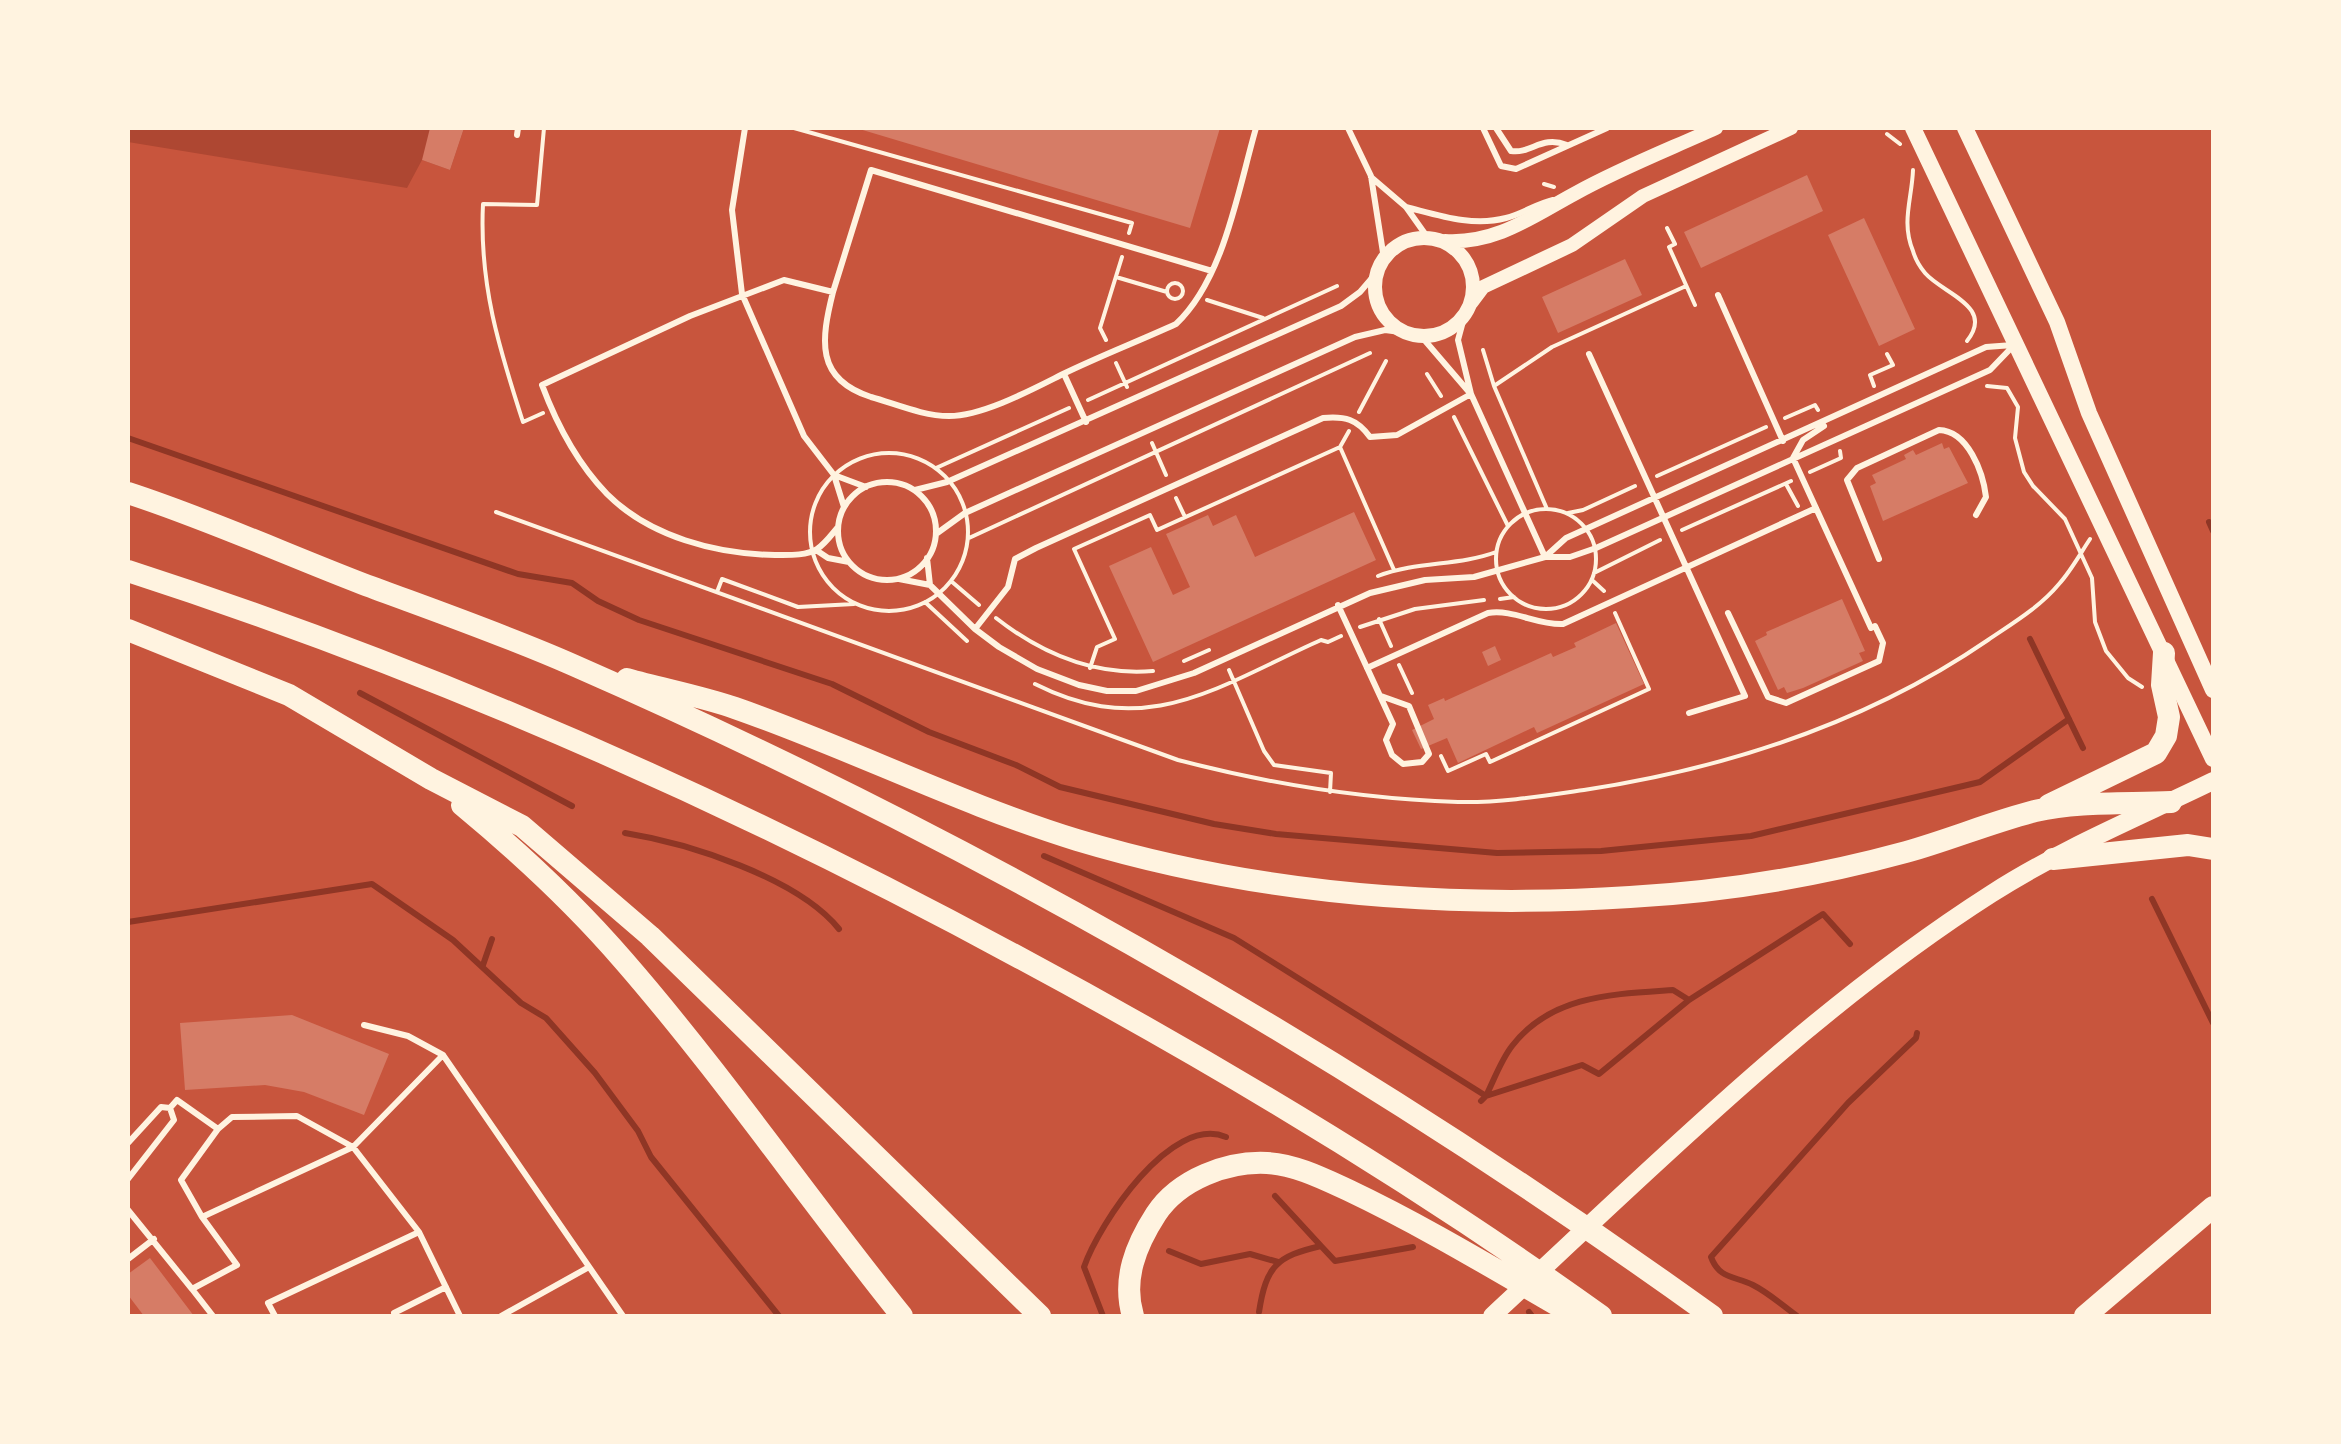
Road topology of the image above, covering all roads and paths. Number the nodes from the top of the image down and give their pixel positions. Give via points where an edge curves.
1 (544, 128) edge
2 (745, 128) edge
3 (794, 128) edge
4 (1256, 128) edge
5 (1348, 128) edge
6 (1483, 128) edge
7 (1496, 128) edge
8 (1607, 128) edge
9 (1716, 128) edge
10 (1791, 128) edge
11 (1913, 128) edge
12 (1965, 128) edge
13 (1887, 134) dead end
14 (1567, 145) junction
15 (1908, 155) dead end
16 (1911, 163) dead end
17 (1371, 176) junction
18 (1575, 193) junction
19 (1406, 207) junction
20 (1667, 228) dead end
21 (1435, 239) junction
22 (1125, 246) junction
23 (1381, 265) junction
24 (1212, 271) junction
25 (1116, 277) junction
26 (1337, 286) dead end
27 (1686, 286) junction
28 (833, 292) junction
29 (1167, 292) junction
30 (742, 294) junction
31 (1718, 295) dead end
32 (1198, 297) junction
33 (1695, 305) dead end
34 (1468, 309) junction
35 (1266, 319) junction
36 (1976, 326) dead end
37 (1414, 335) junction
38 (2014, 345) junction
39 (1483, 350) dead end
40 (1111, 353) junction
41 (1370, 353) dead end
42 (1589, 354) dead end
43 (1887, 354) dead end
44 (1386, 361) dead end
45 (1064, 374) junction
46 (1427, 374) dead end
47 (1125, 383) junction
48 (1494, 386) junction
49 (1874, 386) dead end
50 (2003, 386) dead end
51 (1471, 394) junction
52 (1133, 400) junction
53 (1078, 404) junction
54 (1450, 409) junction
55 (551, 410) junction
56 (1837, 417) junction
57 (1355, 420) junction
58 (1086, 422) junction
59 (1146, 431) junction
60 (1783, 441) junction
61 (1340, 447) junction
62 (1155, 451) junction
63 (1793, 458) junction
64 (936, 468) junction
65 (834, 475) junction
66 (950, 481) junction
67 (866, 487) junction
68 (1172, 488) junction
69 (915, 490) junction
70 (128, 493) edge
71 (1656, 498) junction
72 (844, 507) junction
73 (1816, 508) junction
74 (1547, 509) dead end
75 (496, 512) dead end
76 (965, 513) junction
77 (1976, 515) dead end
78 (1185, 517) junction
79 (1665, 517) junction
80 (2101, 520) junction
81 (1508, 526) dead end
82 (838, 527) junction
83 (936, 534) junction
84 (968, 539) junction
85 (814, 550) junction
86 (1496, 552) dead end
87 (2081, 553) junction
88 (1545, 557) junction
89 (927, 558) junction
90 (1879, 559) dead end
91 (850, 563) junction
92 (1687, 567) junction
93 (1394, 570) junction
94 (128, 571) edge
95 (896, 579) junction
96 (1592, 580) dead end
97 (951, 581) junction
98 (1365, 581) dead end
99 (930, 585) junction
100 (717, 592) junction
101 (938, 594) junction
102 (1610, 603) junction
103 (856, 604) junction
104 (1338, 605) junction
105 (988, 612) junction
106 (1728, 613) dead end
107 (1379, 619) dead end
108 (975, 629) junction
109 (128, 630) edge
110 (1212, 649) dead end
111 (2164, 653) junction
112 (1395, 656) junction
113 (1224, 659) junction
114 (1184, 661) dead end
115 (571, 664) junction
116 (1090, 668) junction
117 (1367, 668) junction
118 (1154, 671) dead end
119 (2213, 690) edge
120 (1381, 696) junction
121 (1415, 699) dead end
122 (2148, 700) dead end
123 (1689, 713) dead end
124 (1435, 742) dead end
125 (2213, 759) edge
126 (431, 779) junction
127 (2213, 781) edge
128 (1330, 792) junction
129 (2171, 802) junction
130 (2039, 810) junction
131 (2213, 849) edge
132 (2053, 859) junction
133 (364, 1025) dead end
134 (443, 1055) junction
135 (170, 1108) junction
136 (218, 1129) junction
137 (128, 1143) edge
138 (353, 1147) junction
139 (128, 1179) edge
140 (2213, 1207) edge
141 (128, 1210) edge
142 (202, 1217) junction
143 (419, 1232) junction
144 (154, 1239) junction
145 (128, 1259) edge
146 (589, 1267) junction
147 (446, 1287) junction
148 (192, 1289) junction
149 (394, 1313) dead end
150 (213, 1316) edge
151 (275, 1316) edge
152 (460, 1316) edge
153 (501, 1316) edge
154 (623, 1316) edge
155 (902, 1316) edge
156 (1040, 1316) edge
157 (1133, 1316) edge
158 (1492, 1316) edge
159 (1576, 1316) edge
160 (1601, 1316) edge
161 (1712, 1316) edge
162 (2085, 1316) edge

1 - 55 path via 537,205 483,204 481,257 495,329 523,422
2 - 30 lane via 732,210
3 - 22 path via 1132,223
4 - 24 lane
5 - 17 lane
6 - 14 lane via 1501,166 1508,169
7 - 14 lane via 1511,151 1554,140
8 - 14 lane
9 - 18 street
10 - 34 street via 1643,196 1572,245 1483,287
11 - 38 main road
12 - 119 main road via 2057,322 2089,413
13 - 15 path
16 - 36 path via 1906,209 1913,253 1924,272 1970,305
17 - 19 lane
17 - 23 lane
18 - 19 lane via 1487,221
18 - 21 street via 1543,215 1495,236 1462,242
19 - 21 lane
20 - 27 path via 1675,244 1669,247
21 - 23 street via 1403,242
21 - 34 street via 1452,246 1469,265 1474,290
22 - 24 lane
22 - 25 path
22 - 28 lane via 871,170
23 - 37 street via 1376,296 1380,308 1387,319
23 - 52 lane via 1341,306
24 - 32 lane
25 - 29 path
25 - 40 path via 1100,328
26 - 35 path
27 - 33 path
27 - 48 path via 1552,347
28 - 30 lane via 784,280
28 - 45 lane via 824,328 825,354 833,373 861,394 951,416 1030,391
29 - 29 path via 1175,299 1184,290 1174,283
30 - 55 lane via 542,385
30 - 65 lane via 804,436
31 - 60 lane
32 - 35 path
32 - 40 lane via 1176,324
34 - 37 street via 1446,331
34 - 51 lane via 1458,340
35 - 47 path
37 - 51 lane
37 - 59 lane via 1385,330 1355,337
38 - 56 lane via 1986,347
38 - 63 lane via 1990,370
38 - 80 main road
39 - 48 path
40 - 45 lane
40 - 47 path
41 - 62 path
42 - 71 lane
43 - 49 path via 1893,365 1870,375
44 - 57 path
45 - 53 lane
46 - 54 path
47 - 52 path
47 - 53 path
48 - 74 path
50 - 87 path via 2018,407 2015,438 2024,472 2065,519
51 - 54 lane
51 - 88 lane
52 - 58 lane
53 - 58 lane
53 - 64 path
54 - 57 lane via 1397,435 1370,437
54 - 81 path
55 - 85 lane via 586,471 609,496 655,527 737,552 781,555
56 - 60 lane
56 - 63 lane via 1803,440
57 - 61 path
57 - 68 lane via 1323,418
58 - 66 lane
59 - 62 path
59 - 76 lane
60 - 71 lane
61 - 78 path
61 - 93 path
62 - 68 path
62 - 84 path
63 - 73 lane
63 - 79 lane
64 - 65 path via 898,453 875,454
64 - 66 path
65 - 67 lane
65 - 72 lane
65 - 85 path via 813,509
66 - 69 lane
66 - 76 path
67 - 69 lane via 891,482
67 - 72 lane
68 - 78 path
68 - 105 lane via 1015,559 1008,587
69 - 83 lane via 931,509
70 - 115 highway
71 - 79 lane
71 - 88 lane via 1566,538
72 - 82 lane
73 - 92 lane
73 - 106 lane via 1883,643 1879,661 1778,703 1768,697
75 - 100 path
76 - 83 lane
76 - 84 path
77 - 90 lane via 1986,497 1965,442 1946,431 1925,437 1857,468 1847,480
78 - 116 path via 1157,530 1150,515 1074,549 1115,639 1097,647
79 - 88 lane via 1570,557
79 - 92 lane
80 - 87 path
80 - 111 main road
82 - 85 lane
82 - 91 lane
83 - 89 lane
84 - 97 path
85 - 91 lane
85 - 103 path via 828,582
86 - 93 path
87 - 122 path via 2092,578 2095,622 2106,651
87 - 128 path via 2034,609 1966,655 1910,688 1795,740 1706,767 1542,796 1460,802
88 - 104 lane via 1474,577 1397,585
89 - 95 lane
89 - 99 lane
91 - 95 lane via 871,577
92 - 102 lane
92 - 123 lane via 1745,696
93 - 98 path
94 - 160 highway via 323,636 618,758 780,833 1189,1050 1484,1234
95 - 99 lane
96 - 102 path via 1602,586
97 - 101 path
97 - 105 path
99 - 101 lane
100 - 103 path via 722,579 798,607
100 - 128 path via 1178,760
101 - 103 path via 891,611
101 - 108 lane
102 - 112 lane via 1563,624 1488,613
102 - 124 path via 1649,689 1490,762 1486,754 1448,771
104 - 113 lane
104 - 117 lane
105 - 108 lane
105 - 116 path via 1047,651
107 - 112 path
108 - 113 lane via 1037,669 1107,691 1166,684
109 - 126 highway via 289,695
110 - 114 path
111 - 125 main road
111 - 130 highway via 2162,685 2169,717 2156,753
112 - 117 lane
112 - 121 path
113 - 128 path via 1274,765 1331,773
115 - 130 highway via 734,708 964,801 1077,840 1291,888 1513,902 1634,897 1770,880 1904,852
115 - 161 highway via 821,781 1135,944 1371,1085
116 - 118 path via 1119,674
117 - 120 lane
120 - 120 lane via 1393,724 1386,740 1392,755 1403,764 1422,762 1429,754 1409,706
126 - 155 highway via 515,850 622,959
126 - 156 highway via 522,826 589,882
127 - 129 main road
129 - 130 highway
129 - 132 main road
131 - 132 highway via 2188,845
132 - 158 main road via 1993,893 1819,1022
133 - 134 lane via 408,1036
134 - 138 lane
134 - 146 lane
135 - 136 lane via 177,1100
135 - 137 lane via 161,1107
135 - 139 lane via 174,1120
136 - 138 lane via 232,1117 297,1116
136 - 142 lane via 181,1180
138 - 142 lane
138 - 143 lane
140 - 162 highway
141 - 144 lane
142 - 148 lane via 237,1265
143 - 147 lane
143 - 151 lane via 268,1303
144 - 145 lane
144 - 148 lane
146 - 153 lane
146 - 154 lane
147 - 149 lane
147 - 152 lane
148 - 150 lane
157 - 159 highway via 1129,1272 1142,1236 1162,1204 1198,1178 1233,1164 1270,1163 1317,1176 1391,1210

